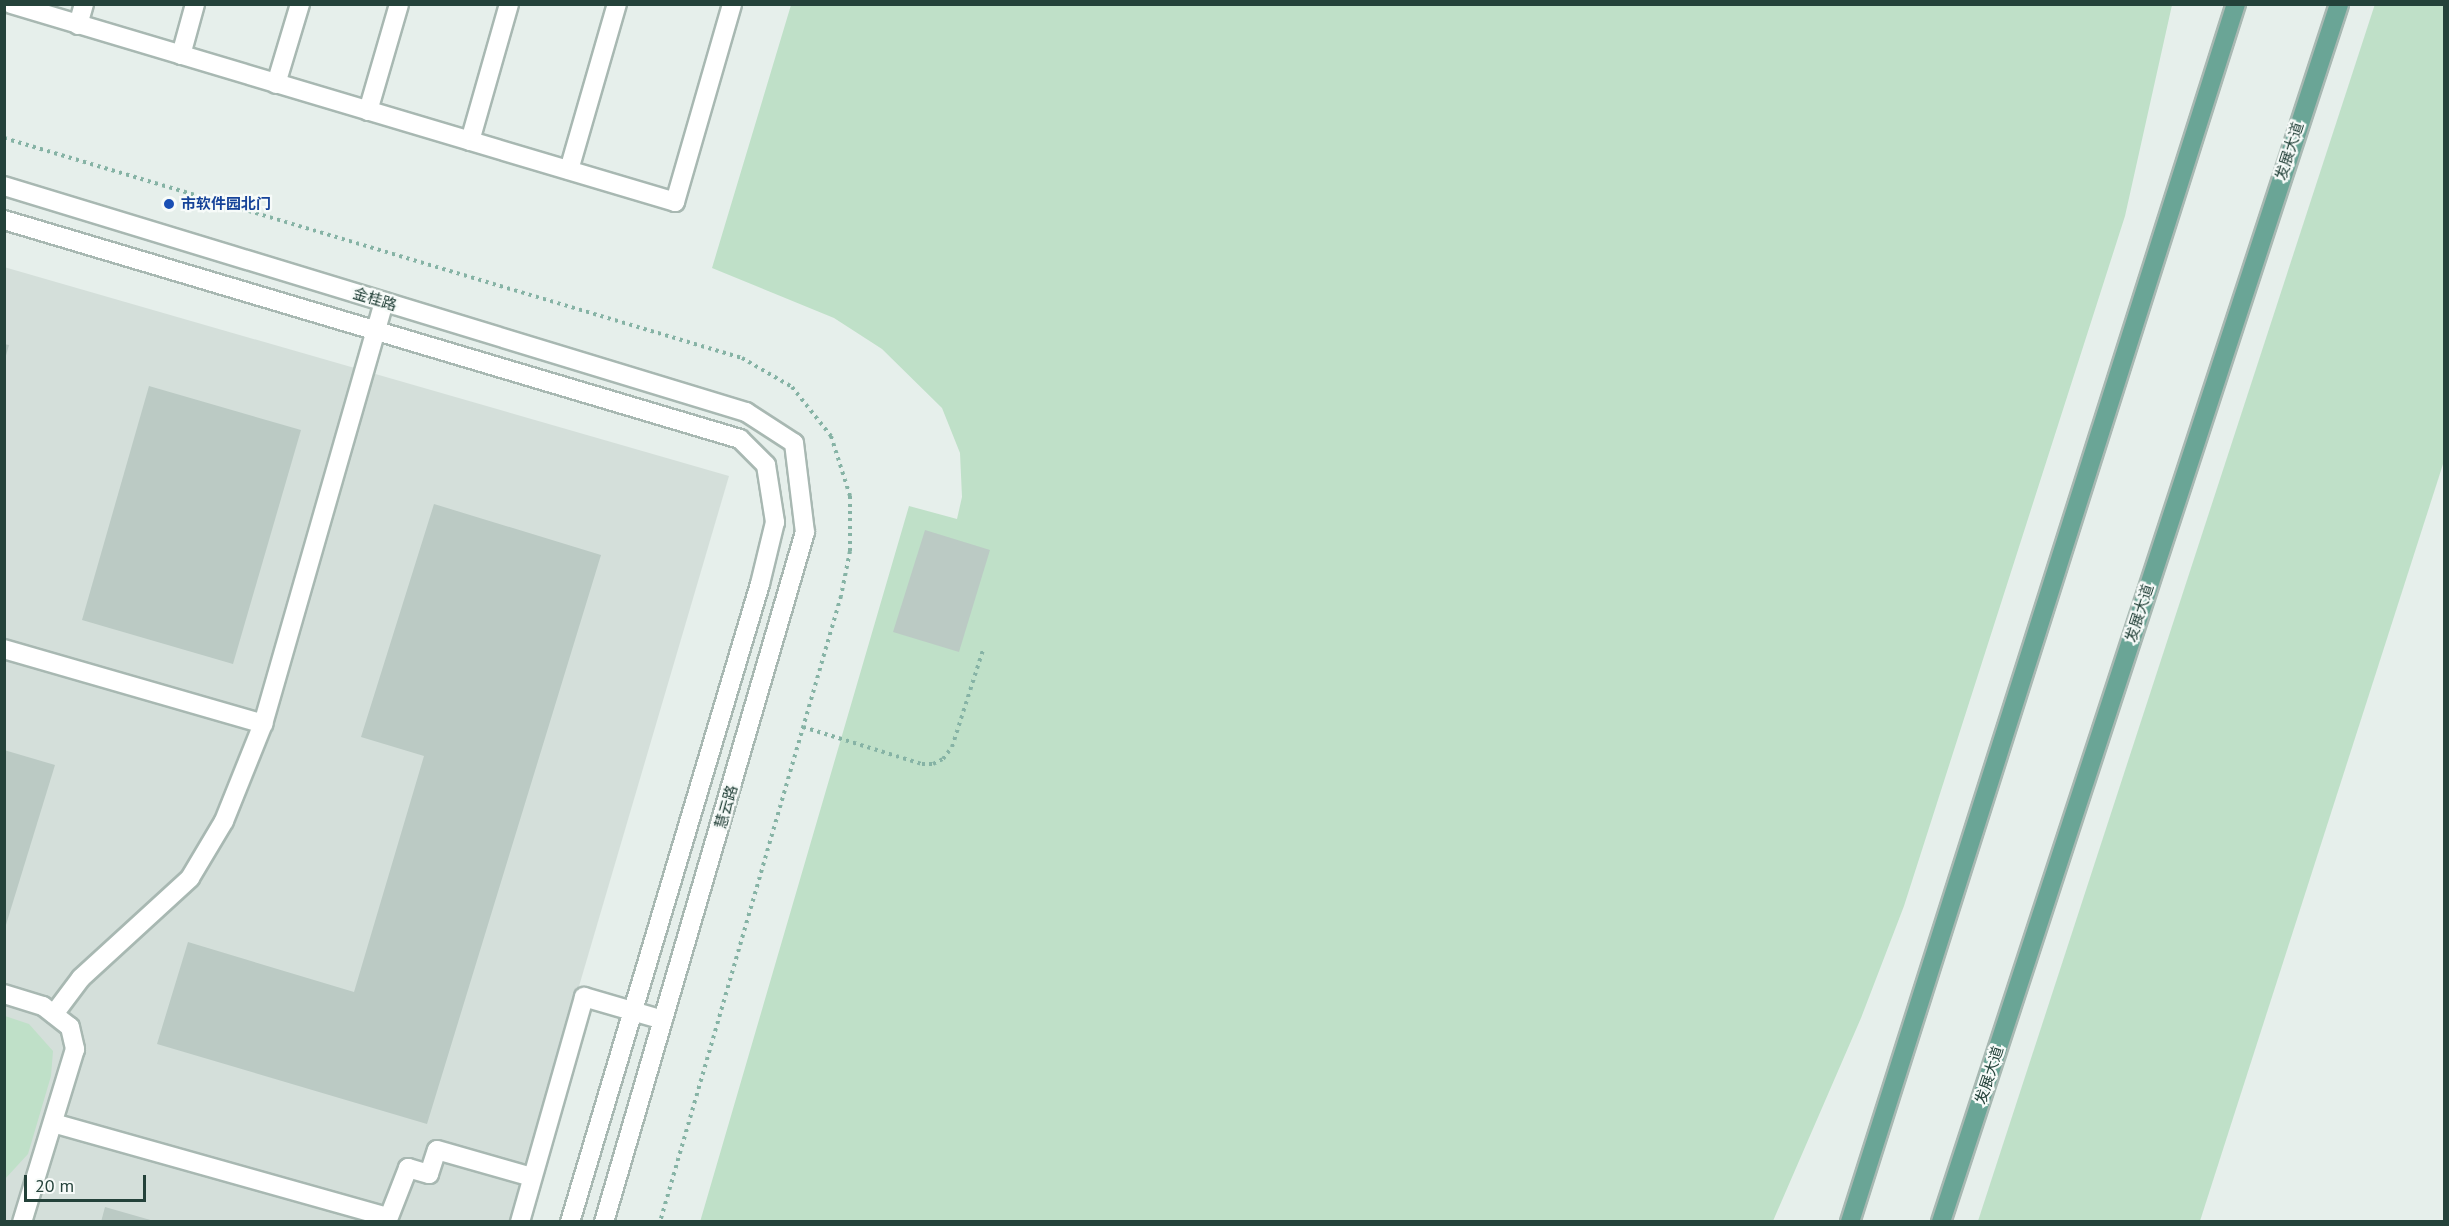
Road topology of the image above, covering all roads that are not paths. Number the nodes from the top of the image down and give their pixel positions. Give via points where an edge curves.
1 (11, 4) edge
2 (84, 4) edge
3 (195, 4) edge
4 (300, 4) edge
5 (399, 4) edge
6 (509, 4) edge
7 (617, 4) edge
8 (732, 4) edge
9 (2236, 4) edge
10 (2339, 4) edge
11 (78, 25) junction
12 (181, 55) junction
13 (276, 84) junction
14 (368, 111) junction
15 (470, 141) junction
16 (569, 170) junction
17 (4, 186) edge
18 (4, 220) edge
19 (384, 302) junction
20 (376, 330) junction
21 (746, 412) joint
22 (740, 439) joint
23 (4, 649) edge
24 (263, 724) junction
25 (4, 994) edge
26 (633, 1011) junction
27 (54, 1014) junction
28 (663, 1020) junction
29 (52, 1123) junction
30 (532, 1177) junction
31 (387, 1219) edge
32 (22, 1221) edge
33 (520, 1221) edge
34 (570, 1221) edge
35 (604, 1221) edge
36 (1850, 1221) edge
37 (1941, 1221) edge

1 - 11 street
2 - 11 street
3 - 12 street
4 - 13 street
5 - 14 street
6 - 15 street
7 - 16 street
8 - 16 street via 675,202
9 - 36 main road
10 - 37 main road, 发展大道
11 - 12 street
12 - 13 street
13 - 14 street
14 - 15 street
15 - 16 street
17 - 19 street, 金桂路
18 - 20 street, 金桂路
19 - 20 street
19 - 21 street, 金桂路
20 - 22 street, 金桂路
20 - 24 street
21 - 28 street, 慧云路 via 794,443 805,532
22 - 26 street, 慧云路 via 766,465 775,522
23 - 24 street
24 - 27 street via 224,821 190,878 81,978
25 - 27 street via 43,1006
26 - 28 street
26 - 30 street via 584,997
26 - 34 street, 慧云路
27 - 29 street via 70,1027 75,1049
28 - 35 street, 慧云路
29 - 31 street
29 - 32 street
30 - 31 street via 437,1150 429,1174 408,1168
30 - 33 street

